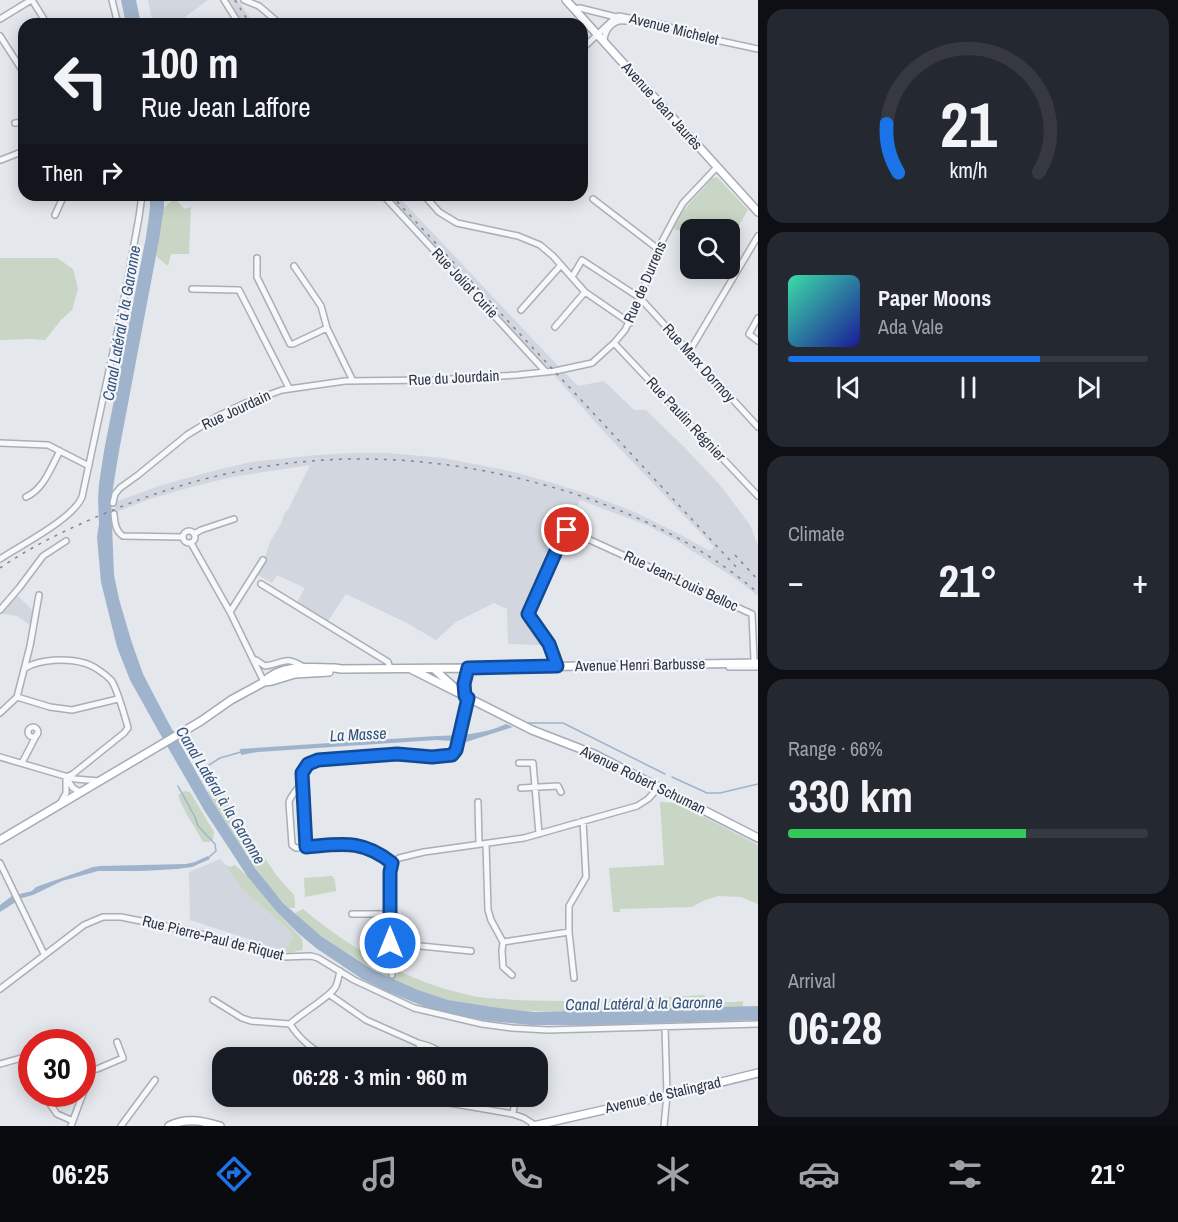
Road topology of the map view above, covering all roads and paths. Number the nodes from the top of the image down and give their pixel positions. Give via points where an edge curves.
1 (31, 0) edge
2 (112, 0) edge
3 (224, 0) edge
4 (244, 0) edge
5 (566, 0) edge
6 (574, 9) junction
7 (616, 16) junction
8 (43, 18) edge
9 (116, 18) edge
10 (235, 18) edge
11 (273, 18) edge
12 (582, 18) edge
13 (0, 19) edge
14 (588, 25) edge
15 (674, 29) junction
16 (597, 35) junction
17 (0, 36) edge
18 (603, 42) junction
19 (588, 43) edge
20 (758, 49) edge
21 (18, 64) edge
22 (15, 123) dead end
23 (18, 123) edge
24 (18, 153) edge
25 (1, 160) edge
26 (717, 167) junction
27 (593, 199) dead end
28 (61, 201) edge
29 (141, 201) edge
30 (389, 201) edge
31 (429, 201) edge
32 (758, 212) edge
33 (55, 215) dead end
34 (758, 236) edge
35 (658, 249) junction
36 (257, 258) dead end
37 (561, 265) junction
38 (294, 266) dead end
39 (572, 277) junction
40 (192, 289) dead end
41 (585, 292) junction
42 (640, 298) junction
43 (520, 310) dead end
44 (758, 318) edge
45 (630, 323) junction
46 (555, 327) dead end
47 (327, 328) junction
48 (758, 341) edge
49 (614, 343) junction
50 (689, 352) junction
51 (555, 371) joint
52 (546, 372) junction
53 (353, 381) junction
54 (289, 388) junction
55 (758, 427) edge
56 (0, 443) edge
57 (60, 451) junction
58 (89, 466) junction
59 (26, 496) dead end
60 (758, 496) edge
61 (113, 503) dead end
62 (114, 514) dead end
63 (234, 519) dead end
64 (194, 534) junction
65 (182, 537) junction
66 (66, 541) dead end
67 (191, 543) junction
68 (0, 559) edge
69 (262, 560) dead end
70 (261, 584) dead end
71 (39, 595) dead end
72 (0, 610) edge
73 (230, 612) junction
74 (252, 656) junction
75 (757, 663) edge
76 (557, 666) junction
77 (25, 668) junction
78 (308, 668) junction
79 (390, 668) junction
80 (409, 668) junction
81 (468, 668) junction
82 (341, 669) junction
83 (432, 669) junction
84 (295, 674) junction
85 (434, 681) junction
86 (264, 682) junction
87 (465, 696) junction
88 (17, 697) junction
89 (118, 699) junction
90 (3, 708) edge
91 (0, 713) edge
92 (37, 734) dead end
93 (0, 757) edge
94 (22, 763) junction
95 (519, 763) dead end
96 (66, 777) junction
97 (75, 779) junction
98 (99, 781) junction
99 (302, 782) junction
100 (535, 787) junction
101 (659, 787) junction
102 (521, 788) dead end
103 (80, 792) junction
104 (561, 792) dead end
105 (294, 794) junction
106 (303, 797) junction
107 (478, 802) dead end
108 (60, 804) junction
109 (583, 821) junction
110 (538, 834) junction
111 (758, 838) edge
112 (0, 840) edge
113 (479, 844) junction
114 (486, 844) junction
115 (306, 847) junction
116 (0, 863) edge
117 (392, 863) junction
118 (352, 914) dead end
119 (390, 914) junction
120 (569, 932) junction
121 (503, 942) junction
122 (390, 943) junction
123 (471, 951) dead end
124 (44, 954) junction
125 (340, 971) junction
126 (392, 975) dead end
127 (512, 975) dead end
128 (574, 978) dead end
129 (0, 989) edge
130 (330, 995) junction
131 (213, 1000) dead end
132 (290, 1024) junction
133 (758, 1024) edge
134 (665, 1027) junction
135 (117, 1042) dead end
136 (418, 1043) junction
137 (311, 1047) edge
138 (420, 1047) edge
139 (431, 1047) edge
140 (18, 1059) edge
141 (0, 1064) edge
142 (96, 1069) edge
143 (758, 1073) edge
144 (155, 1080) dead end
145 (667, 1095) junction
146 (52, 1107) edge
147 (79, 1107) edge
148 (471, 1107) edge
149 (514, 1107) edge
150 (515, 1115) junction
151 (72, 1123) edge
152 (121, 1126) edge
153 (170, 1126) edge
154 (220, 1126) edge
155 (526, 1126) edge
156 (534, 1126) edge
157 (664, 1126) edge

1 - 8 street
1 - 13 street
2 - 9 street
3 - 10 street
4 - 11 street
5 - 6 main road, Avenue Jean Jaurès
6 - 7 street
6 - 12 main road, Avenue Jean Jaurès
7 - 15 street, Avenue Michelet
7 - 16 street, Avenue Michelet
14 - 16 main road, Avenue Jean Jaurès
15 - 18 street via 619,20 606,31
15 - 20 street, Avenue Michelet
16 - 18 main road, Avenue Jean Jaurès
16 - 19 street, Avenue Michelet
17 - 21 street
18 - 26 main road, Avenue Jean Jaurès
22 - 23 street
24 - 25 street
26 - 32 main road, Avenue Jean Jaurès
26 - 35 street, Rue de Durrens via 683,203
27 - 35 street
28 - 33 street
29 - 58 street
30 - 52 street, Rue Joliot Curie
31 - 37 street via 439,212 464,226 526,238
34 - 50 street
35 - 42 street, Rue de Durrens
36 - 47 street via 256,277 290,344
37 - 39 street
37 - 43 street
38 - 47 street via 321,306
39 - 41 street
39 - 42 street, Rue Marx Dormoy via 582,260
40 - 54 street via 239,290
41 - 45 street
41 - 46 street
42 - 45 street, Rue de Durrens
42 - 50 street, Rue Marx Dormoy
44 - 48 street via 749,334
45 - 49 street, Rue de Durrens
47 - 53 street
49 - 51 street, Rue de Durrens via 592,363
49 - 60 street, Rue Paulin Régnier
50 - 55 street, Rue Marx Dormoy
51 - 52 street, Rue du Jourdain
52 - 53 street, Rue du Jourdain
53 - 54 street, Rue Jourdain
54 - 61 street, Rue Jourdain via 243,404 187,435 120,488
56 - 57 street via 46,445
57 - 58 street
57 - 59 street via 43,482
58 - 68 street via 82,497 71,513
62 - 65 street via 117,530 123,536
63 - 64 street
64 - 65 street via 188,530
64 - 67 street
65 - 67 street
66 - 72 street via 43,556
67 - 73 street
69 - 73 street
70 - 79 street via 390,663
71 - 77 street
73 - 74 street
74 - 78 street via 265,666 286,660
74 - 86 street
75 - 76 main road, Avenue Henri Barbusse
75 - 76 street, Rue Jean-Louis Belloc via 752,614 567,530 528,614 549,644
76 - 81 main road, Avenue Henri Barbusse
77 - 88 street
77 - 89 street via 42,661 84,663 110,679
78 - 82 main road, Avenue Henri Barbusse
78 - 84 main road
78 - 86 main road, Avenue Henri Barbusse via 286,670
79 - 80 main road, Avenue Henri Barbusse
79 - 82 main road, Avenue Henri Barbusse
80 - 83 main road, Avenue Henri Barbusse
80 - 85 main road, Avenue Robert Schuman
81 - 83 main road, Avenue Henri Barbusse
81 - 87 main road
82 - 84 main road, Avenue Henri Barbusse
83 - 85 main road
83 - 87 main road, Avenue Robert Schuman
84 - 86 main road, Avenue Henri Barbusse
85 - 87 main road, Avenue Robert Schuman
86 - 98 main road, Avenue Henri Barbusse
87 - 99 street via 452,755 397,754 313,761 304,768
87 - 101 main road, Avenue Robert Schuman
88 - 89 street via 64,710
88 - 90 street
89 - 96 street via 128,728
90 - 91 street
92 - 94 street
93 - 94 street
94 - 96 street
95 - 100 street via 532,763
96 - 97 street
96 - 103 street
96 - 108 street via 66,793
97 - 98 street
97 - 103 street
98 - 103 main road, Avenue Henri Barbusse
99 - 105 street
99 - 106 street
100 - 102 street
100 - 104 street via 558,786
100 - 110 street
101 - 109 street via 637,806
101 - 111 main road, Avenue Robert Schuman
103 - 108 main road, Avenue Henri Barbusse
105 - 106 street
105 - 115 street via 289,802 292,845
106 - 115 street
107 - 113 street
108 - 112 main road, Avenue Henri Barbusse
109 - 110 street
109 - 120 street via 586,877 569,906
110 - 114 street
113 - 114 street
113 - 117 street via 424,852
114 - 121 street via 488,910
115 - 117 street via 361,846
116 - 124 street
117 - 119 street
118 - 119 street
119 - 122 street
120 - 121 street
120 - 128 street
121 - 127 street via 502,967
122 - 123 street
122 - 126 street
124 - 125 street, Rue Pierre-Paul de Riquet via 84,925 115,916 191,931 284,957 318,958
124 - 129 street, Rue Pierre-Paul de Riquet
125 - 130 street
125 - 134 street, Rue Pierre-Paul de Riquet via 414,1008 482,1024 548,1030
130 - 132 street
130 - 136 street via 366,1020
131 - 132 street via 251,1021
132 - 137 street
133 - 134 street, Rue Pierre-Paul de Riquet
134 - 145 street
135 - 142 street via 123,1058
136 - 138 street
136 - 139 street
140 - 141 street
143 - 145 main road, Avenue de Stalingrad
144 - 152 street
145 - 156 main road, Avenue de Stalingrad
145 - 157 street
146 - 151 street
147 - 151 street
148 - 150 street
149 - 150 street
150 - 155 street
150 - 156 street
153 - 154 main road via 192,1120

